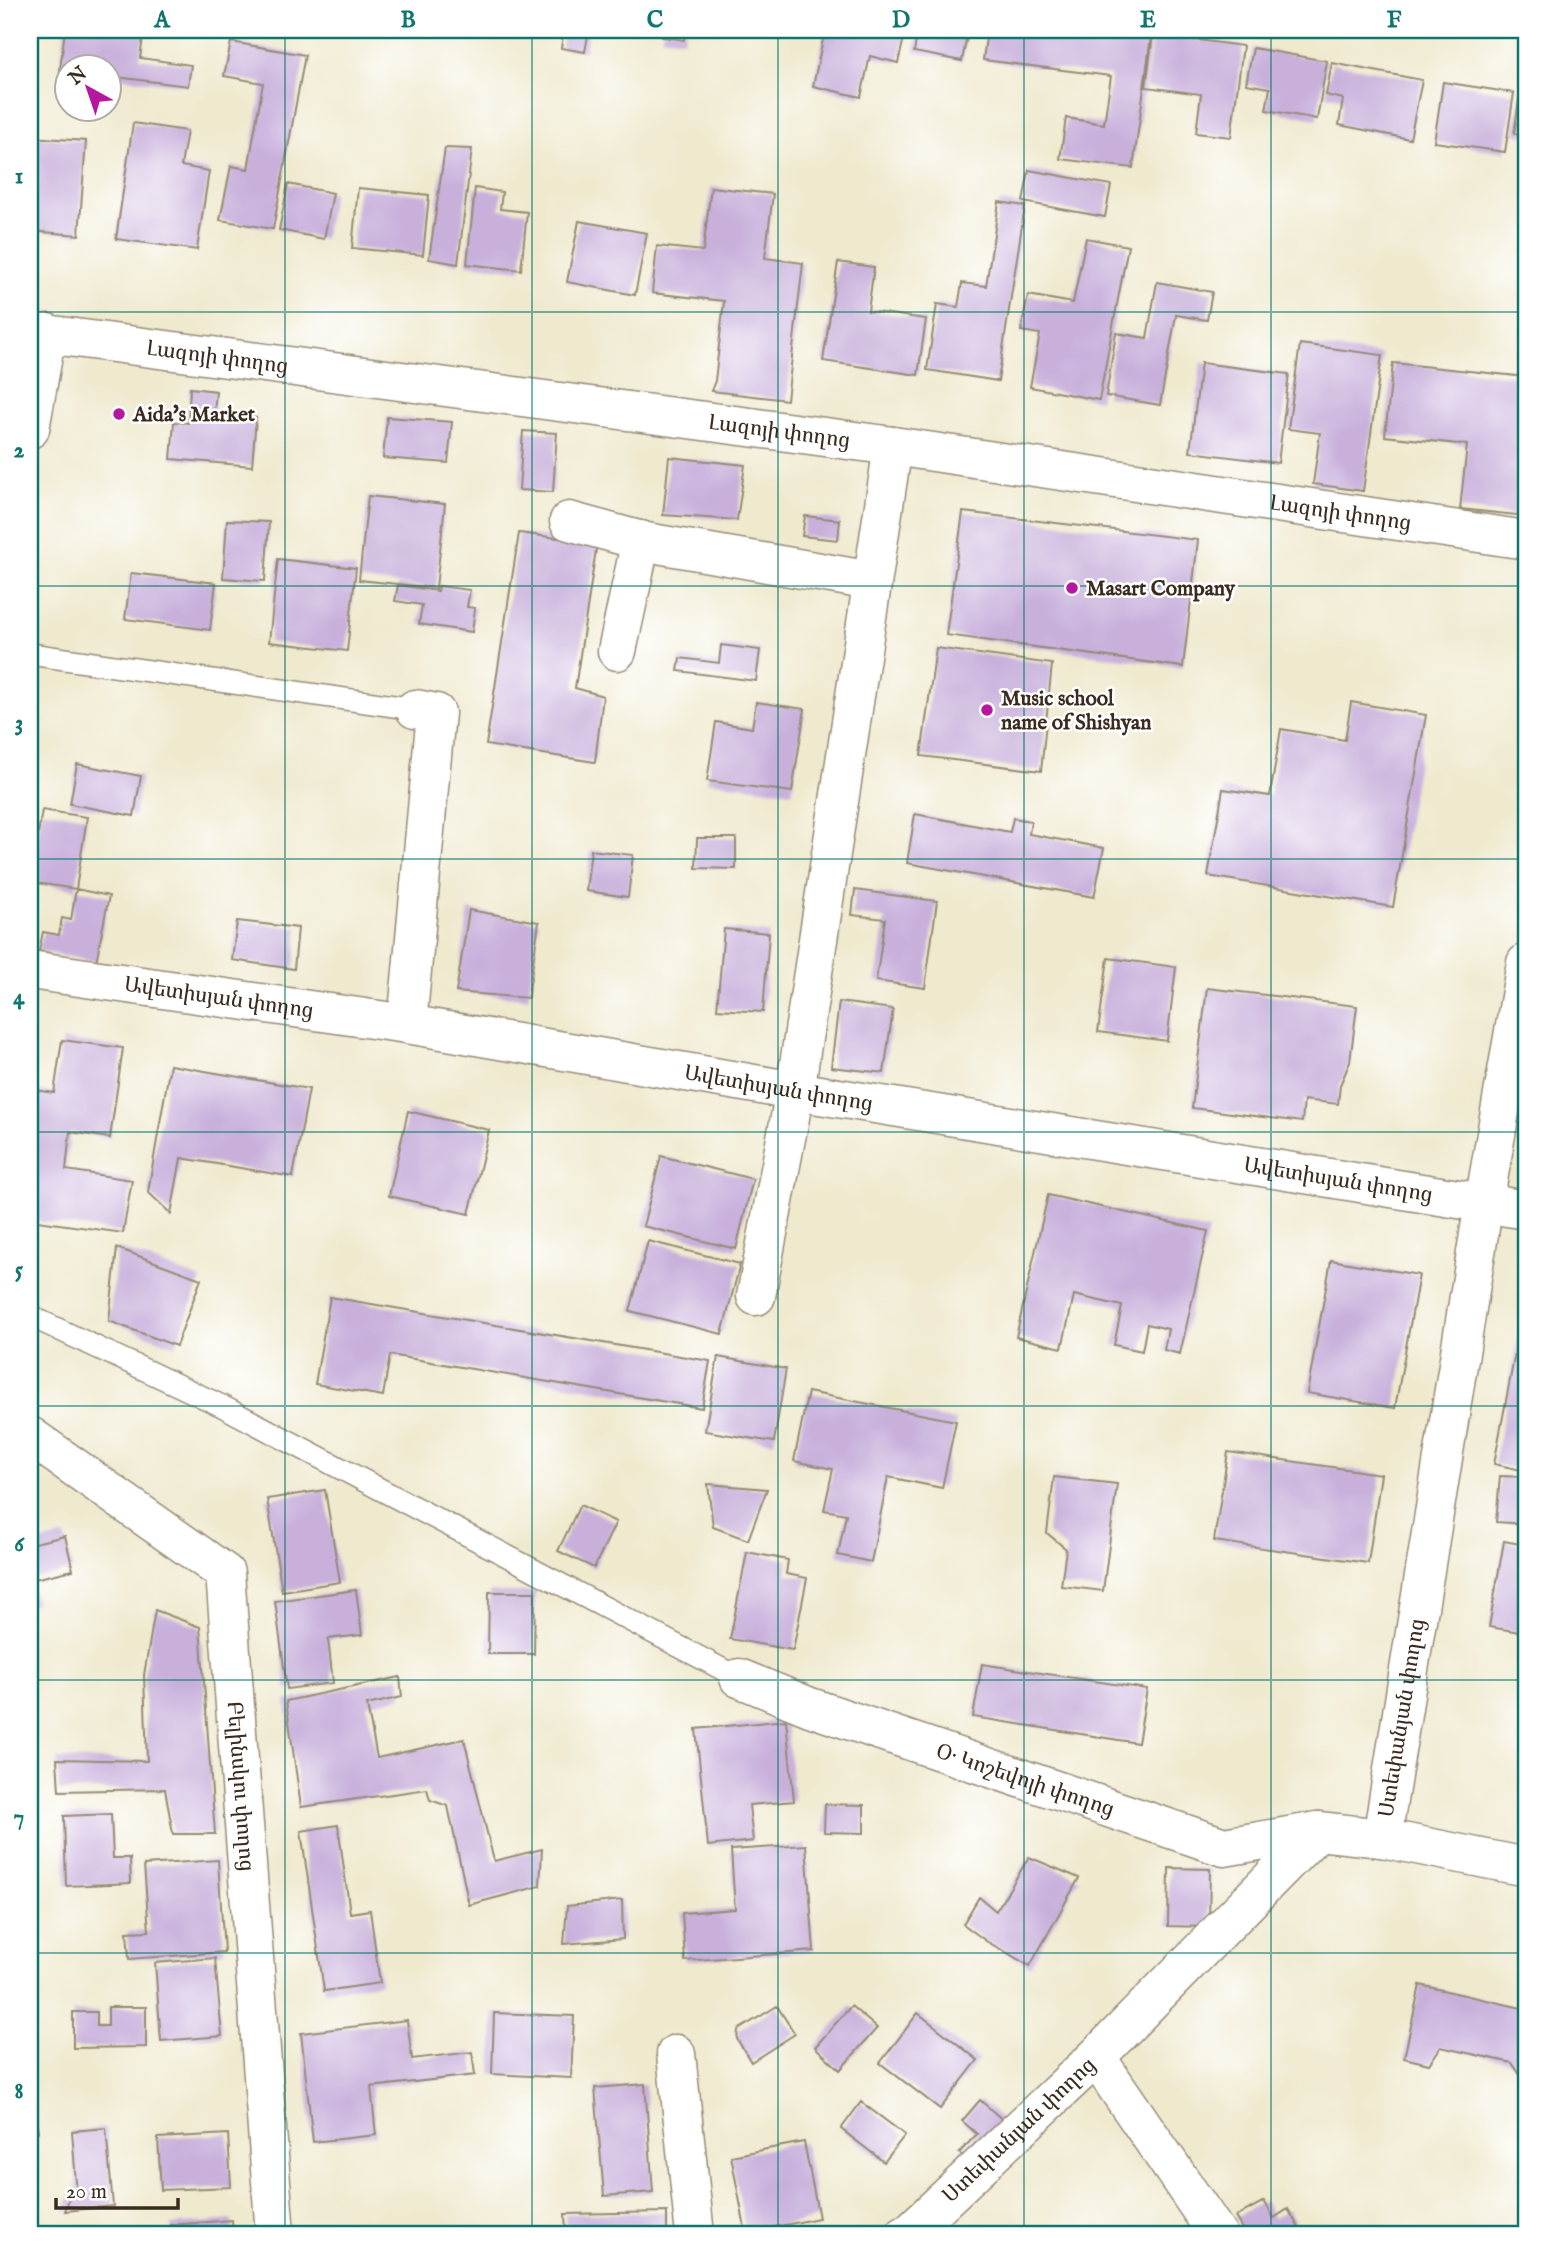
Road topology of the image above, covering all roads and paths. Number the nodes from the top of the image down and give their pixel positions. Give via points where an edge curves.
1 (38, 332) edge
2 (30, 429) edge
3 (893, 446) junction
4 (569, 521) dead end
5 (641, 540) junction
6 (1526, 540) edge
7 (873, 581) junction
8 (617, 651) dead end
9 (30, 654) edge
10 (415, 709) joint
11 (1526, 964) edge
12 (30, 970) edge
13 (407, 1024) junction
14 (795, 1091) junction
15 (1484, 1203) junction
16 (1526, 1210) edge
17 (756, 1296) dead end
18 (30, 1316) edge
19 (30, 1436) edge
20 (739, 1678) joint
21 (1318, 1831) junction
22 (1382, 1838) junction
23 (1526, 1867) edge
24 (677, 2054) dead end
25 (1096, 2057) junction
26 (909, 2234) edge
27 (275, 2235) edge
28 (695, 2235) edge
29 (1218, 2235) edge

1 - 2 street
1 - 3 street, Լազոյի փողոց
3 - 6 street, Լազոյի փողոց
3 - 7 street
4 - 5 street
5 - 7 street
5 - 8 street
7 - 14 street
9 - 10 lane
10 - 13 street via 436,713
11 - 15 street, Ստեփանյան փողոց
12 - 13 street, Ավետիսյան փողոց
13 - 14 street, Ավետիսյան փողոց
14 - 15 street, Ավետիսյան փողոց
14 - 17 street
15 - 16 street, Ավետիսյան փողոց
15 - 22 street, Ստեփանյան փողոց
18 - 20 lane via 222,1406
19 - 27 street, Բելինսկու փողոց via 225,1573
20 - 21 street, Օ․ Կոշեվոյի փողոց via 810,1707 1224,1847
21 - 22 street, Ստեփանյան փողոց
21 - 25 street, Ստեփանյան փողոց
22 - 23 street
24 - 28 street
25 - 26 street, Ստեփանյան փողոց
25 - 29 street

